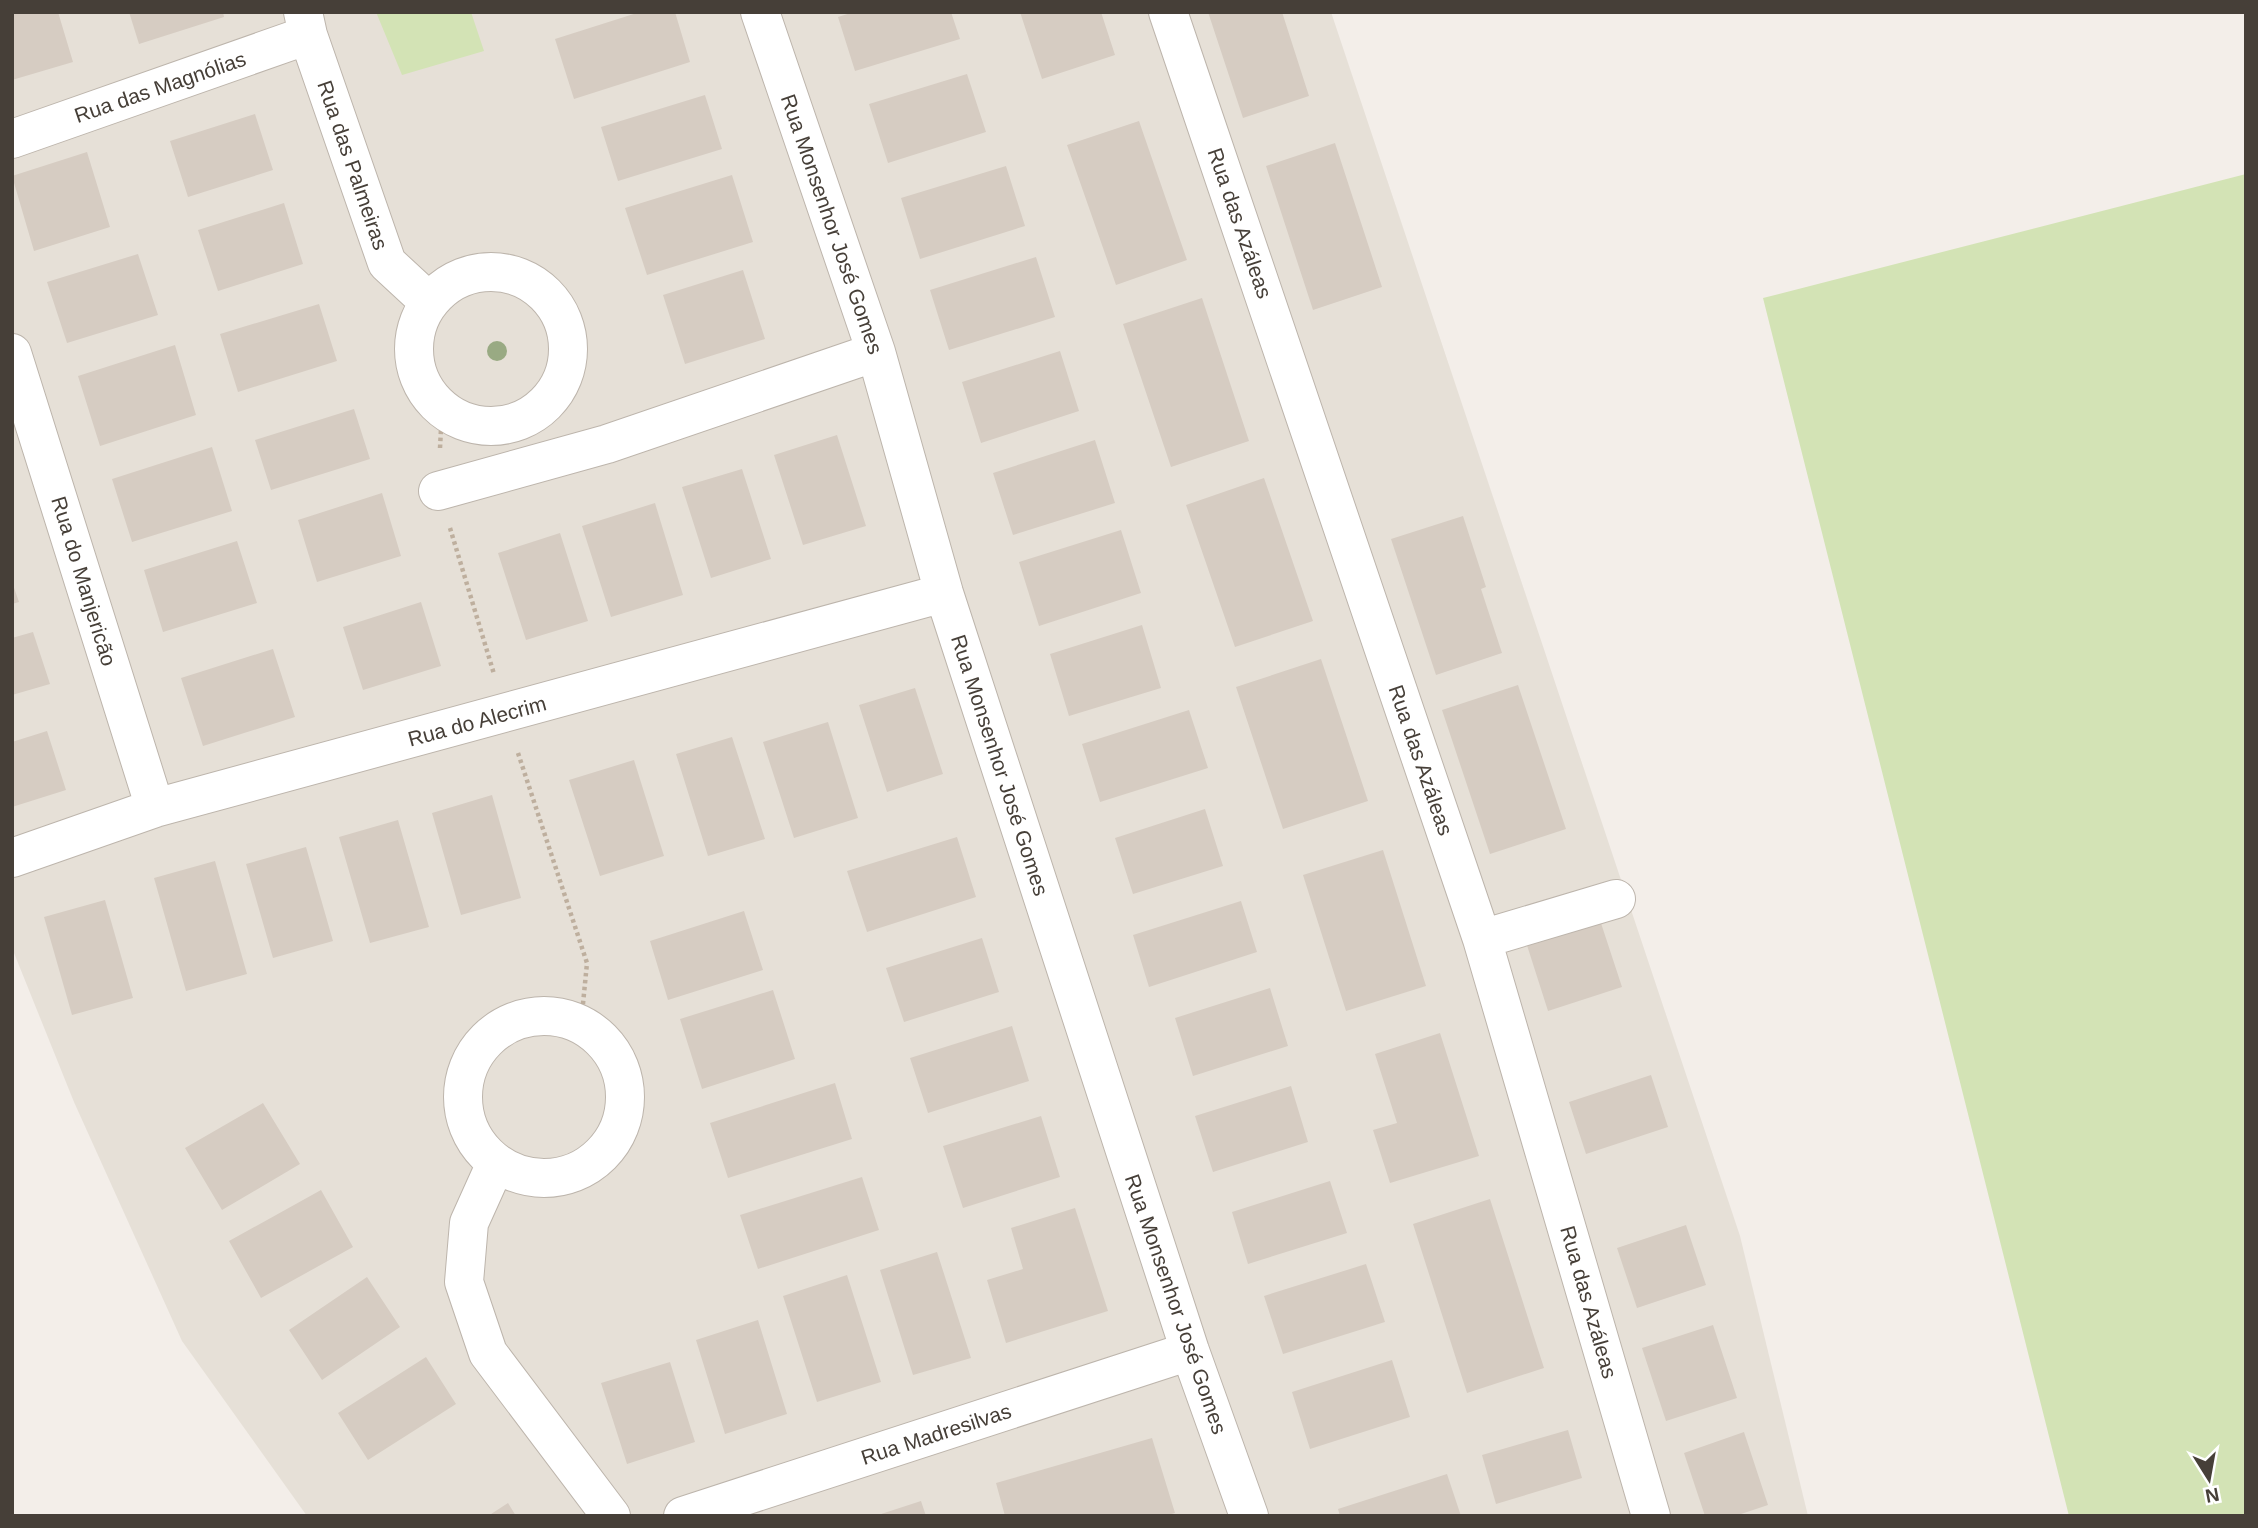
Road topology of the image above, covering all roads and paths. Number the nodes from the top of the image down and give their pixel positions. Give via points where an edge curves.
1 (760, 12) edge
2 (1168, 12) edge
3 (305, 23) edge
4 (12, 139) edge
5 (428, 301) junction
6 (876, 352) junction
7 (12, 353) edge
8 (438, 491) dead end
9 (944, 593) junction
10 (155, 808) junction
11 (12, 858) edge
12 (1616, 899) dead end
13 (1482, 939) junction
14 (496, 1163) junction
15 (1190, 1351) junction
16 (611, 1516) edge
17 (683, 1516) edge
18 (1249, 1516) edge
19 (1651, 1516) edge

1 - 6 street, Rua Monsenhor José Gomes
2 - 13 street, Rua das Azáleas
3 - 4 street, Rua das Magnólias
3 - 5 street, Rua das Palmeiras via 387,263
5 - 5 street via 415,328 412,359 422,387 442,410 469,425 500,427 529,417 553,397 566,370 569,339 559,310 539,287 511,273 481,271 452,281
6 - 8 street via 607,444
6 - 9 street, Rua Monsenhor José Gomes
7 - 10 street, Rua do Manjericão
9 - 10 street, Rua do Alecrim
9 - 15 street, Rua Monsenhor José Gomes
10 - 11 street, Rua do Alecrim
12 - 13 street
13 - 19 street, Rua das Azáleas
14 - 14 street via 531,1178 570,1175 603,1155 623,1122 626,1084 611,1048 581,1024 552,1016 522,1019 495,1032 474,1054 464,1083 464,1113 475,1141
14 - 16 street via 469,1223 464,1282 488,1353
15 - 17 street, Rua Madresilvas
15 - 18 street, Rua Monsenhor José Gomes

